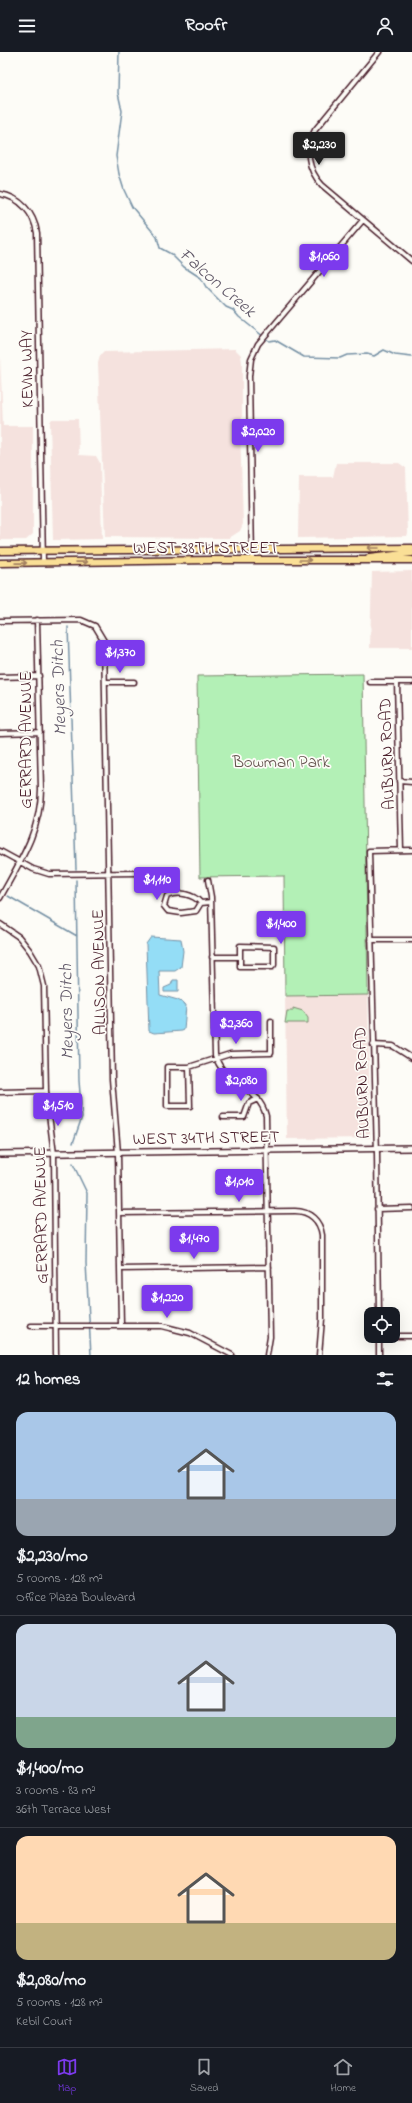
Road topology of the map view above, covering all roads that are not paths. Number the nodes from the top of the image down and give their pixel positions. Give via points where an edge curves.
1 (379, 52) edge
2 (0, 194) edge
3 (363, 220) junction
4 (412, 261) edge
5 (252, 548) junction
6 (412, 548) edge
7 (42, 550) junction
8 (0, 551) edge
9 (412, 554) edge
10 (252, 560) junction
11 (412, 560) edge
12 (356, 561) junction
13 (43, 562) junction
14 (0, 563) edge
15 (37, 620) junction
16 (0, 621) edge
17 (39, 676) junction
18 (0, 677) edge
19 (105, 682) junction
20 (134, 682) dead end
21 (370, 682) dead end
22 (398, 682) junction
23 (412, 682) edge
24 (40, 732) junction
25 (0, 733) edge
26 (399, 781) junction
27 (412, 782) edge
28 (401, 850) junction
29 (412, 850) edge
30 (0, 851) edge
31 (20, 861) junction
32 (138, 873) dead end
33 (109, 874) junction
34 (208, 880) dead end
35 (0, 898) edge
36 (212, 902) junction
37 (201, 903) junction
38 (0, 924) edge
39 (371, 940) junction
40 (412, 940) edge
41 (212, 957) junction
42 (240, 957) junction
43 (271, 1021) dead end
44 (373, 1045) junction
45 (216, 1058) junction
46 (412, 1058) edge
47 (189, 1067) junction
48 (46, 1091) junction
49 (0, 1092) edge
50 (258, 1099) junction
51 (223, 1117) dead end
52 (376, 1148) junction
53 (412, 1148) edge
54 (268, 1150) junction
55 (118, 1153) junction
56 (0, 1154) edge
57 (54, 1154) junction
58 (412, 1208) edge
59 (377, 1209) junction
60 (269, 1211) junction
61 (119, 1213) junction
62 (269, 1267) junction
63 (120, 1269) junction
64 (378, 1307) edge
65 (121, 1325) junction
66 (31, 1326) dead end
67 (55, 1326) junction
68 (400, 1336) edge
69 (412, 1336) edge
70 (379, 1343) edge
71 (56, 1355) edge
72 (232, 1355) edge
73 (267, 1355) edge
74 (319, 1355) edge
75 (379, 1355) edge

1 - 3 street via 316,128 309,147 310,163 318,180
2 - 7 street, KEVIN WAY via 13,198 26,208 37,232
3 - 4 street
3 - 5 street via 260,343 252,357 249,376
6 -> 5 main road, WEST 38TH STREET
5 - 7 main road, WEST 38TH STREET
5 - 10 street
7 - 8 main road, WEST 38TH STREET
7 - 13 street, KEVIN WAY
9 - 12 main road via 381,555
10 -> 12 main road, WEST 38TH STREET
13 -> 10 main road, WEST 38TH STREET
11 - 12 main road, WEST 38TH STREET
14 -> 13 main road, WEST 38TH STREET
15 - 16 street
15 - 17 street, GERRARD AVENUE
15 - 19 street, ALLISON AVENUE via 78,619 91,623 100,631 104,639
17 - 18 street
17 - 24 street, GERRARD AVENUE
19 - 20 street
19 - 33 street, ALLISON AVENUE
21 - 22 street
22 - 23 street
22 - 26 street, AUBURN ROAD
24 - 25 street
24 - 31 street, GERRARD AVENUE via 40,810 34,833
26 - 27 street
26 - 28 street, AUBURN ROAD
28 - 29 street
28 - 39 street, AUBURN ROAD via 369,851
30 - 31 street
31 - 33 street via 35,870 52,874
31 - 35 street, GERRARD AVENUE
32 - 33 street
33 - 55 street, ALLISON AVENUE via 112,1079
34 - 36 street
36 - 37 street
36 - 41 street
37 - 37 street via 190,894 176,894 167,896 164,906 168,911 181,913 196,910
38 - 48 street, GERRARD AVENUE via 23,942 33,954 41,972 44,993
39 - 40 street
39 - 44 street, AUBURN ROAD
41 - 42 street
41 - 45 street
42 - 42 street via 240,967 272,966 274,946 240,946
43 - 45 street via 271,1053 230,1054
44 - 46 street via 393,1046
44 - 52 street, AUBURN ROAD
45 - 47 street
45 - 50 street via 226,1075
47 - 47 street via 167,1067 167,1106 190,1106
48 - 49 street
48 - 57 street, GERRARD AVENUE
50 - 51 street via 249,1104 244,1117
50 - 54 street via 266,1116
52 - 53 street, WEST 34TH STREET
52 - 54 street, WEST 34TH STREET
52 - 59 street, AUBURN ROAD
54 - 55 street, WEST 34TH STREET
54 - 60 street
55 - 57 street, WEST 34TH STREET
55 - 61 street, ALLISON AVENUE
56 - 57 street, WEST 34TH STREET
57 - 67 street, GERRARD AVENUE
58 - 59 street
59 - 64 street, AUBURN ROAD
60 - 61 street
60 - 62 street
60 - 74 street via 299,1211 311,1216 321,1229 322,1324
61 - 63 street, ALLISON AVENUE
62 - 63 street
62 - 73 street via 270,1337
63 - 65 street, ALLISON AVENUE
65 - 67 street
65 - 72 street via 177,1329 202,1338
66 - 67 street
67 - 71 street, GERRARD AVENUE
68 - 69 street
70 - 75 street

